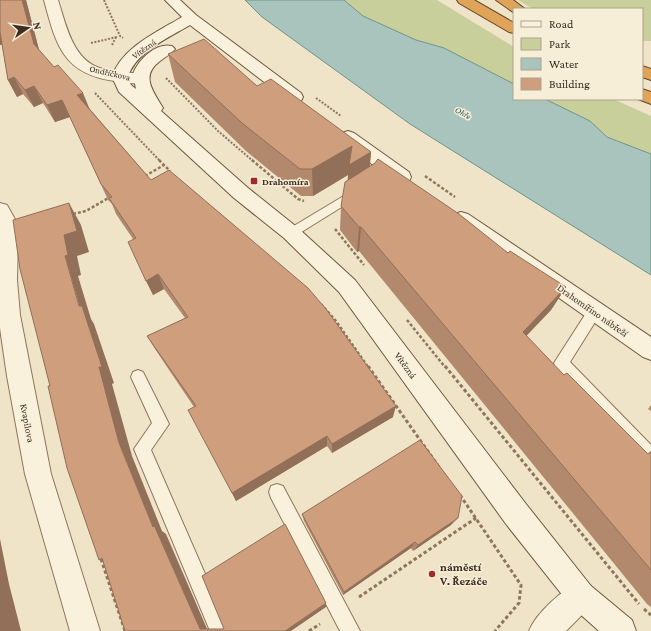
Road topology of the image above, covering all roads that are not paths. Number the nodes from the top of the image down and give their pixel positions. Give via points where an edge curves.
1 (51, 0) edge
2 (172, 0) edge
3 (464, 0) edge
4 (503, 0) edge
5 (516, 8) edge
6 (190, 18) junction
7 (513, 29) edge
8 (206, 30) junction
9 (120, 77) junction
10 (140, 79) junction
11 (306, 106) edge
12 (165, 124) junction
13 (332, 125) edge
14 (368, 185) edge
15 (414, 186) edge
16 (446, 208) edge
17 (0, 210) edge
18 (291, 233) junction
19 (595, 311) junction
20 (651, 350) edge
21 (138, 377) dead end
22 (651, 457) edge
23 (277, 492) dead end
24 (581, 596) junction
25 (85, 631) edge
26 (220, 631) edge
27 (350, 631) edge
28 (544, 631) edge
29 (621, 631) edge

1 - 9 street, Ondříčkova via 69,49 86,68
2 - 6 street
3 - 7 highway
4 - 5 highway
6 - 8 street
6 - 9 street, Vítězná via 130,58 122,68
8 - 10 street, Vítězná via 178,42 149,61 141,70
8 - 11 street
9 - 10 street, Ondříčkova
9 - 12 street, Vítězná via 125,88
10 - 12 street, Vítězná via 145,93
12 - 18 street, Vítězná
13 - 15 street
14 - 18 lane
16 - 19 street, Drahomířino nábřeží
17 - 25 street, Kvapilova via 6,221 8,238 6,280 9,315 38,474
18 - 24 street, Vítězná via 347,286 516,514
19 - 20 street, Drahomířino nábřeží
19 - 22 lane via 561,363
21 - 26 lane via 161,424 142,449
23 - 27 lane
24 - 28 street
24 - 29 street, Vítězná

